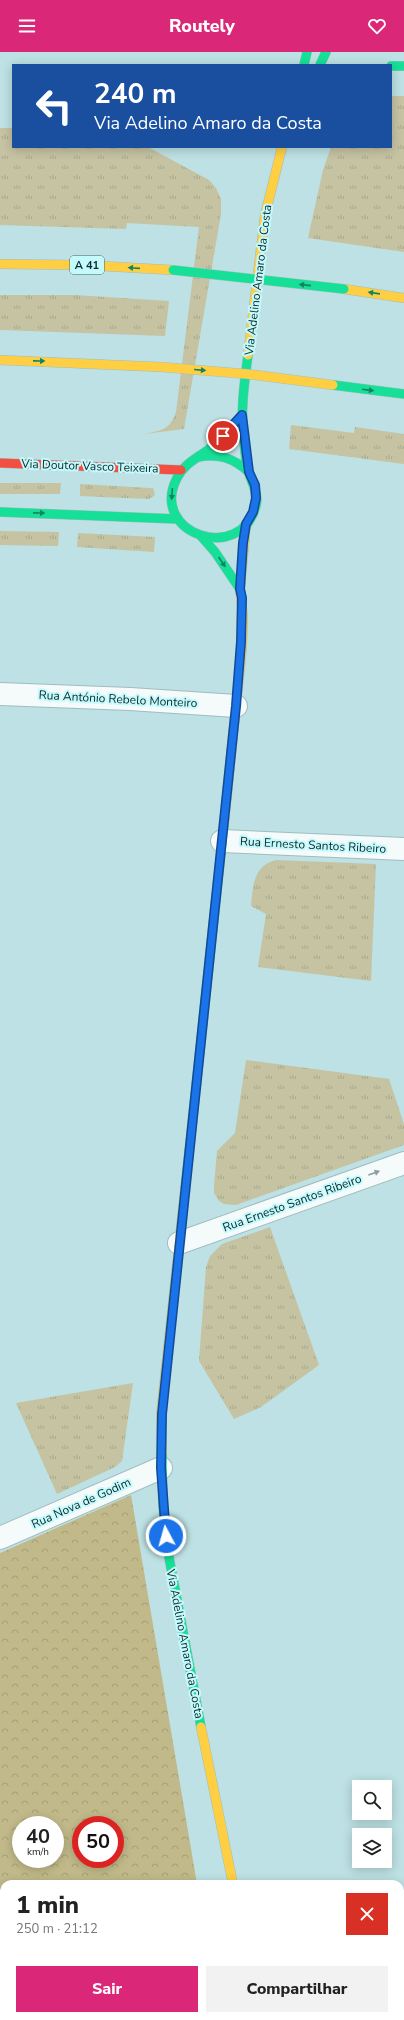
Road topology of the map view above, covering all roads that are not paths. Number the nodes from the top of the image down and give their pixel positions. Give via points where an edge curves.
1 (307, 52) edge
2 (326, 52) edge
3 (304, 64) edge
4 (320, 64) edge
5 (392, 66) edge
6 (404, 66) edge
7 (282, 148) edge
8 (0, 264) edge
9 (404, 298) edge
10 (0, 360) edge
11 (404, 394) edge
12 (242, 415) junction
13 (198, 457) junction
14 (0, 463) edge
15 (181, 470) junction
16 (249, 472) junction
17 (0, 512) edge
18 (178, 520) junction
19 (246, 524) junction
20 (201, 536) junction
21 (240, 589) junction
22 (0, 694) edge
23 (236, 706) junction
24 (222, 841) junction
25 (404, 849) edge
26 (404, 1163) edge
27 (179, 1243) junction
28 (161, 1468) junction
29 (0, 1538) edge
30 (232, 1880) edge

1 - 3 main road
2 - 4 main road
5 - 6 main road
7 - 12 main road, Via Adelino Amaro da Costa via 262,230
9 -> 8 main road, A 41, bridge via 173,270
10 -> 11 main road, bridge via 77,362 247,374
12 - 13 main road via 213,446
12 - 16 main road, Via Adelino Amaro da Costa
13 - 15 main road via 188,462
13 - 16 main road via 212,454 226,456
14 - 15 main road, Via Doutor Vasco Teixeira
15 -> 18 main road via 175,479 172,500
16 - 19 main road, Via Adelino Amaro da Costa via 255,485 256,498 253,512
17 -> 18 main road
18 - 20 main road, Via Adelino Amaro da Costa via 190,531
19 - 20 main road, Via Adelino Amaro da Costa via 225,537 212,539
19 - 21 main road, Via Adelino Amaro da Costa
20 -> 21 main road, Via Adelino Amaro da Costa
21 - 23 main road, Via Adelino Amaro da Costa via 241,642
22 - 23 street, Rua António Rebelo Monteiro via 123,698
23 - 24 main road, Via Adelino Amaro da Costa
24 - 25 street, Rua Ernesto Santos Ribeiro
24 - 27 main road, Via Adelino Amaro da Costa
27 -> 26 street, Rua Ernesto Santos Ribeiro
27 - 28 main road, Via Adelino Amaro da Costa via 162,1414
28 - 29 street, Rua Nova de Godim
28 - 30 main road, Via Adelino Amaro da Costa via 168,1552

